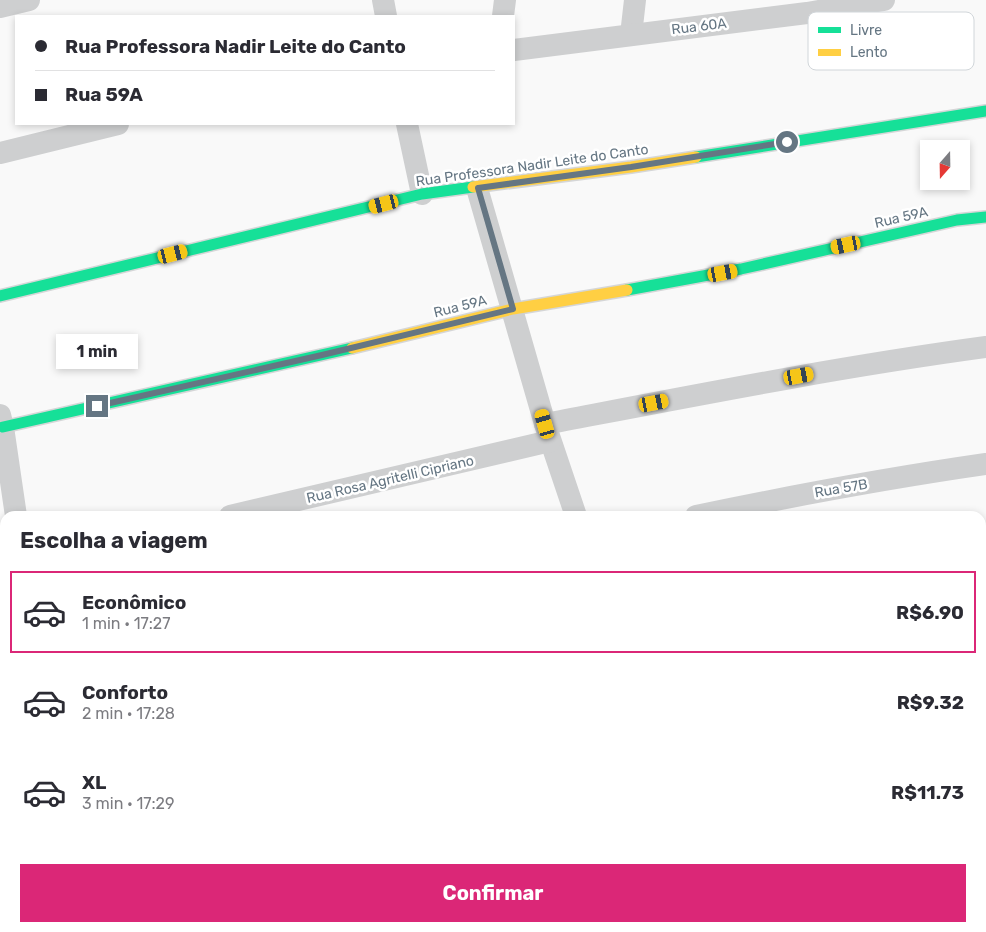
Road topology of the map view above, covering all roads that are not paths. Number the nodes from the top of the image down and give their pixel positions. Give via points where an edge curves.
1 (29, 0) edge
2 (383, 0) edge
3 (505, 0) edge
4 (635, 0) edge
5 (884, 0) edge
6 (0, 7) edge
7 (813, 12) edge
8 (808, 13) edge
9 (386, 15) edge
10 (503, 15) edge
11 (631, 34) junction
12 (515, 50) edge
13 (986, 111) edge
14 (114, 125) edge
15 (407, 125) edge
16 (0, 152) edge
17 (478, 188) junction
18 (422, 194) junction
19 (986, 216) edge
20 (0, 296) edge
21 (513, 309) junction
22 (986, 347) edge
23 (2, 421) edge
24 (548, 432) junction
25 (986, 464) edge
26 (15, 511) edge
27 (271, 511) edge
28 (574, 511) edge
29 (720, 511) edge
30 (816, 932) edge
31 (876, 932) edge

1 - 6 street
2 - 9 street
3 - 10 street
4 - 11 street
5 - 7 street, Rua 60A
8 - 11 street, Rua 60A
11 - 12 street, Rua 60A
13 - 17 main road, Rua Professora Nadir Leite do Canto
14 - 16 street
15 - 18 street
17 - 18 main road, Rua Professora Nadir Leite do Canto
17 - 21 street
18 - 20 main road, Rua Professora Nadir Leite do Canto
19 - 21 main road, Rua 59A via 741,269
21 - 23 main road, Rua 59A via 313,357
21 - 24 street
22 - 24 street, Rua Rosa Agritelli Cipriano via 762,383
23 - 26 street
24 - 27 street, Rua Rosa Agritelli Cipriano
24 - 28 street
25 - 29 street, Rua 57B
30 - 31 lane

